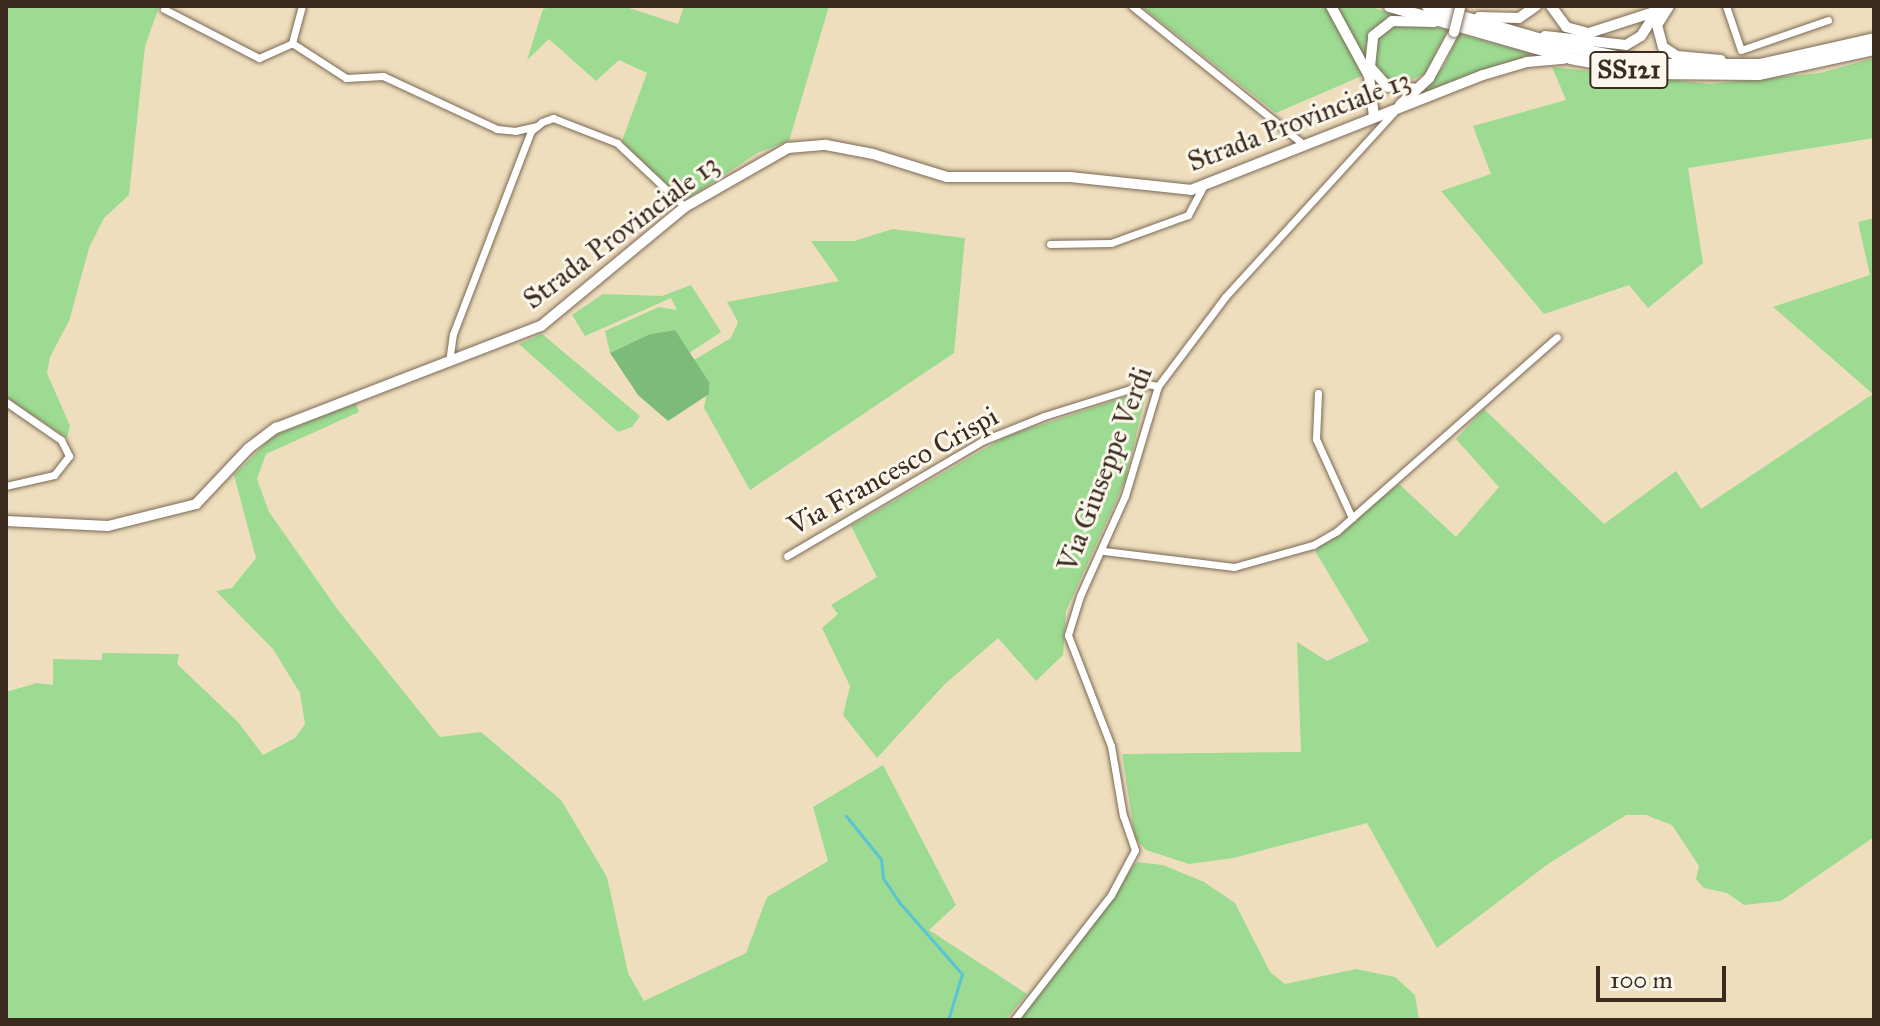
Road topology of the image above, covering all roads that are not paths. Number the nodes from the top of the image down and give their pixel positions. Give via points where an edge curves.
1 (302, 6) edge
2 (1132, 6) edge
3 (1331, 6) edge
4 (1389, 6) edge
5 (1427, 6) edge
6 (1536, 6) edge
7 (1551, 6) edge
8 (1726, 6) edge
9 (164, 9) dead end
10 (1664, 10) edge
11 (1458, 17) edge
12 (1828, 20) dead end
13 (1525, 34) junction
14 (1874, 38) edge
15 (292, 43) junction
16 (1874, 49) edge
17 (1570, 58) junction
18 (1759, 64) junction
19 (1369, 76) junction
20 (1388, 87) junction
21 (1417, 89) junction
22 (1396, 110) junction
23 (1374, 117) junction
24 (536, 126) junction
25 (1379, 133) junction
26 (1302, 143) junction
27 (1202, 189) junction
28 (685, 207) junction
29 (1050, 244) dead end
30 (1557, 337) dead end
31 (449, 364) junction
32 (1158, 386) junction
33 (1318, 393) dead end
34 (6, 402) edge
35 (6, 486) edge
36 (1352, 518) junction
37 (6, 521) edge
38 (1104, 551) junction
39 (787, 556) dead end
40 (1014, 1020) edge

1 - 15 street
2 - 26 street
3 - 19 main road
4 - 11 main road, SS121
5 - 11 main road, SS121
6 - 11 main road via 1507,20
7 - 10 main road via 1566,27 1597,33
8 - 12 street via 1741,50
9 - 15 street via 259,58
10 - 13 main road via 1626,45
10 - 18 main road via 1659,41 1677,56
11 - 13 main road, SS121
11 - 17 main road, SS121
11 - 20 main road via 1399,19 1378,29 1368,59
11 - 21 main road via 1439,64
13 - 18 main road, SS121 via 1657,64
14 - 18 main road, SS121
15 - 24 street via 346,78 383,76 497,129
16 - 17 main road, SS121 via 1804,68 1717,76 1652,73
17 - 22 main road, Strada Provinciale 13 via 1527,62
19 - 20 main road
19 - 23 main road
20 - 21 main road
21 - 22 main road
22 - 23 main road, Strada Provinciale 13
22 - 25 street, Via Giuseppe Verdi
23 - 25 street
23 - 26 main road, Strada Provinciale 13
24 - 28 street via 553,118 617,143
24 - 31 street via 453,334
25 - 32 street, Via Giuseppe Verdi via 1225,297
26 - 27 main road, Strada Provinciale 13
27 - 28 main road, Strada Provinciale 13 via 1070,177 947,177 873,154 806,144 763,158
27 - 29 street via 1188,215 1175,220 1111,243
28 - 31 main road, Strada Provinciale 13 via 541,326
30 - 36 street
31 - 37 main road, Strada Provinciale 13 via 276,428 249,448 208,495 182,510 108,526
32 - 38 street, Via Giuseppe Verdi
32 - 39 street, Via Francesco Crispi via 1146,384 1058,411 982,441
33 - 36 street via 1316,439
34 - 35 street via 61,440 69,456 54,475
36 - 38 street via 1313,545 1249,566
38 - 40 street, Via Giuseppe Verdi via 1080,596 1068,635 1111,746 1123,816 1135,850 1111,895

